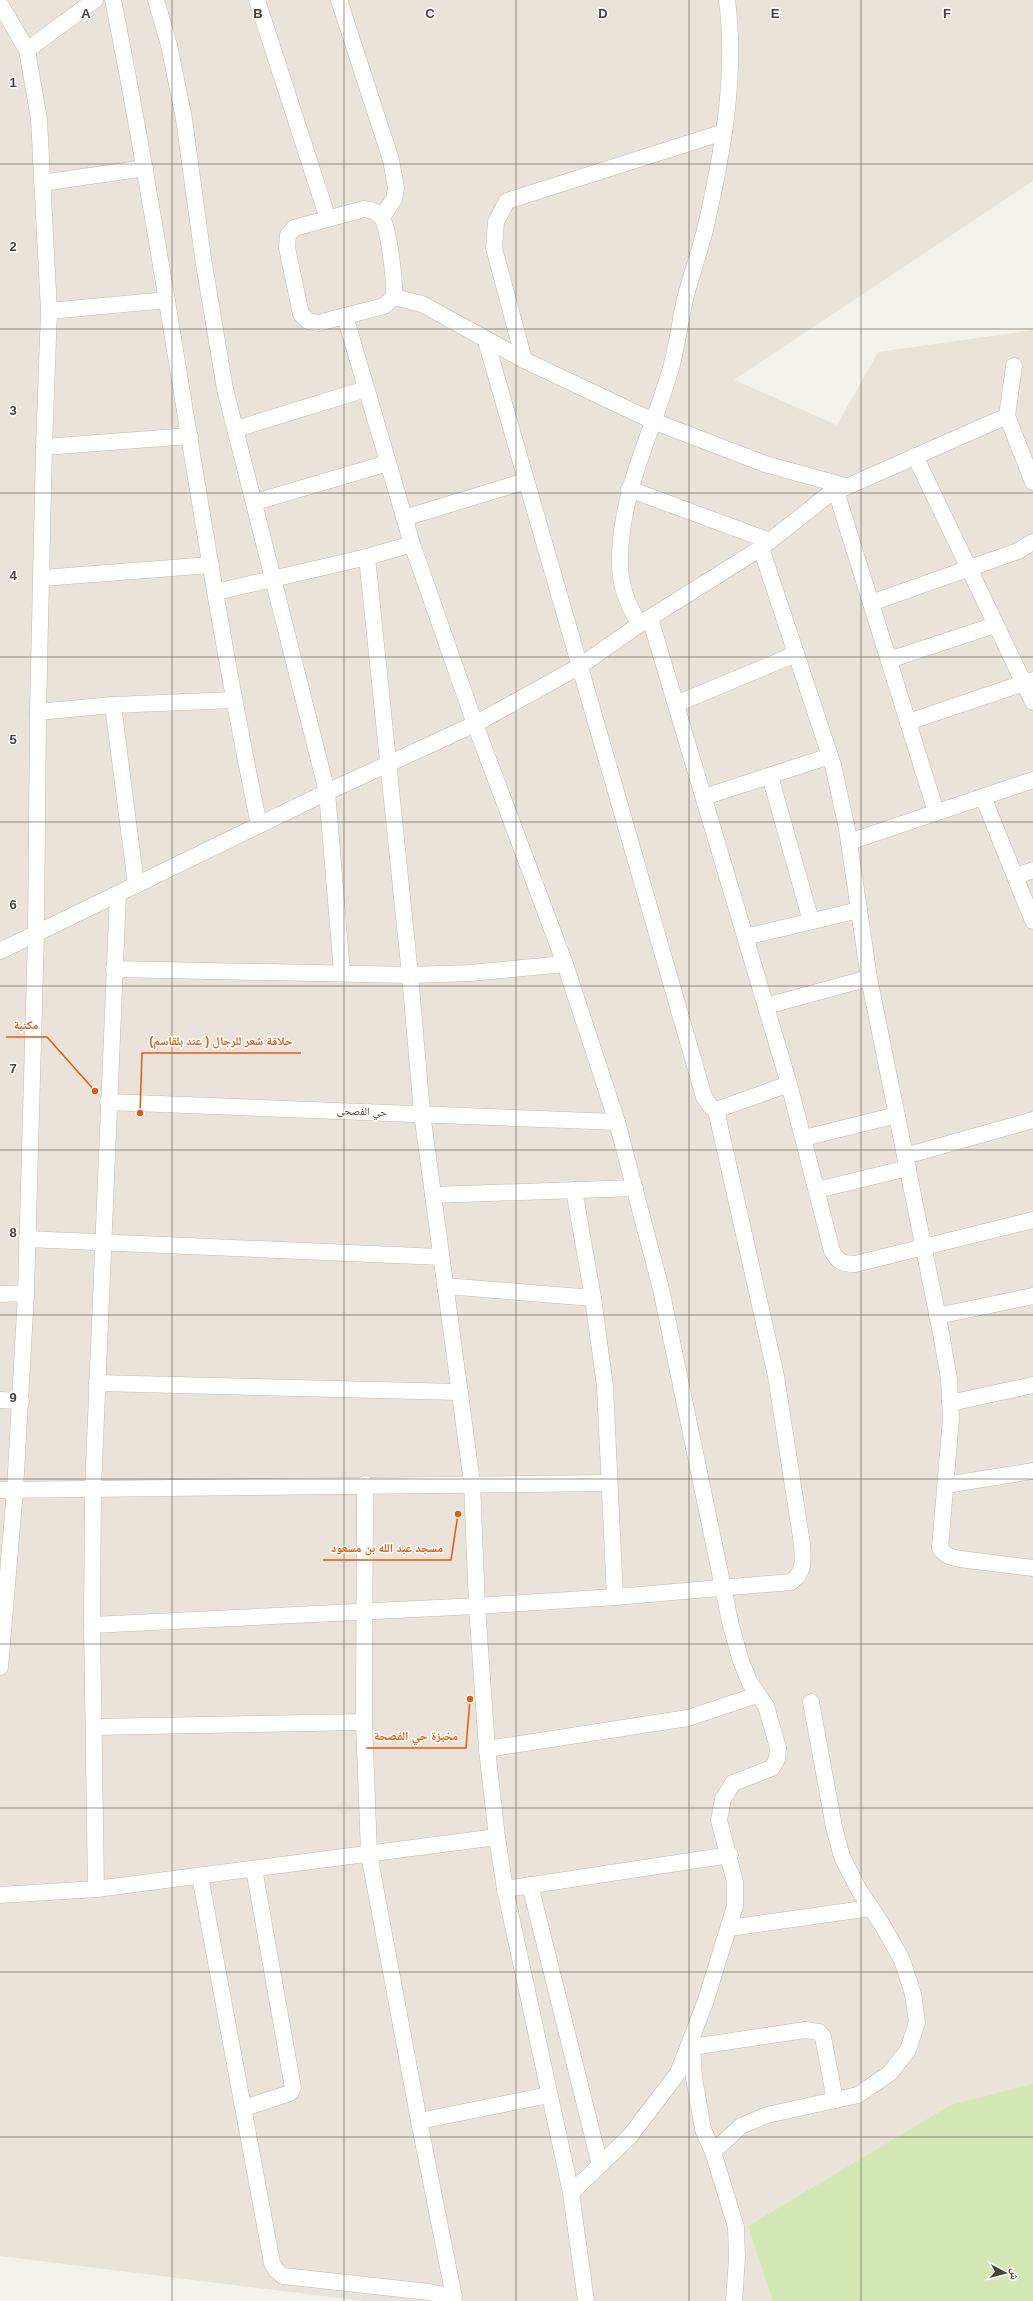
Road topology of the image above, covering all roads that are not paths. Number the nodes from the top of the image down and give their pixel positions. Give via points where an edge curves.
1 (95, 0) edge
2 (112, 0) edge
3 (156, 0) edge
4 (256, 0) edge
5 (339, 0) edge
6 (727, 0) edge
7 (0, 4) edge
8 (27, 50) junction
9 (724, 132) junction
10 (145, 168) junction
11 (42, 183) junction
12 (382, 217) junction
13 (328, 219) junction
14 (394, 297) junction
15 (167, 300) junction
16 (49, 311) junction
17 (345, 316) junction
18 (486, 341) junction
19 (524, 360) junction
20 (1014, 366) dead end
21 (366, 389) junction
22 (1007, 416) junction
23 (653, 421) junction
24 (236, 430) junction
25 (190, 436) junction
26 (44, 447) junction
27 (915, 456) junction
28 (388, 463) junction
29 (526, 480) junction
30 (1033, 482) edge
31 (840, 488) junction
32 (629, 489) junction
33 (255, 502) junction
34 (404, 518) junction
35 (1033, 542) edge
36 (412, 544) junction
37 (766, 544) junction
38 (367, 557) junction
39 (211, 565) junction
40 (968, 568) junction
41 (42, 578) junction
42 (274, 578) junction
43 (216, 592) junction
44 (871, 603) junction
45 (645, 621) junction
46 (995, 625) junction
47 (796, 654) junction
48 (889, 660) junction
49 (580, 666) junction
50 (1029, 682) edge
51 (233, 700) junction
52 (1033, 702) edge
53 (676, 704) junction
54 (112, 705) junction
55 (38, 712) junction
56 (908, 722) junction
57 (475, 724) junction
58 (830, 756) junction
59 (388, 765) junction
60 (770, 776) junction
61 (1033, 780) edge
62 (327, 792) junction
63 (704, 797) junction
64 (983, 797) junction
65 (936, 812) junction
66 (259, 825) junction
67 (849, 842) junction
68 (1033, 870) edge
69 (1016, 876) junction
70 (136, 885) junction
71 (118, 894) junction
72 (859, 910) junction
73 (811, 921) junction
74 (1033, 921) edge
75 (36, 934) junction
76 (746, 937) junction
77 (0, 951) edge
78 (565, 964) junction
79 (114, 969) junction
80 (342, 973) junction
81 (410, 975) junction
82 (869, 978) junction
83 (766, 1006) junction
84 (789, 1084) junction
85 (108, 1102) junction
86 (716, 1110) junction
87 (422, 1112) junction
88 (897, 1115) junction
89 (1033, 1120) edge
90 (617, 1122) junction
91 (804, 1138) junction
92 (906, 1162) junction
93 (635, 1188) junction
94 (574, 1190) junction
95 (817, 1190) junction
96 (433, 1195) junction
97 (1033, 1220) edge
98 (27, 1239) junction
99 (103, 1243) junction
100 (923, 1247) junction
101 (441, 1257) junction
102 (445, 1286) junction
103 (26, 1293) junction
104 (0, 1294) edge
105 (1033, 1296) edge
106 (593, 1298) junction
107 (937, 1316) junction
108 (97, 1383) junction
109 (1033, 1385) edge
110 (460, 1392) junction
111 (0, 1400) edge
112 (21, 1401) junction
113 (950, 1403) junction
114 (1033, 1471) edge
115 (472, 1483) junction
116 (609, 1483) junction
117 (365, 1484) junction
118 (946, 1485) junction
119 (93, 1489) junction
120 (8, 1490) edge
121 (1033, 1568) edge
122 (725, 1588) junction
123 (4, 1593) edge
124 (615, 1598) junction
125 (477, 1606) junction
126 (364, 1611) junction
127 (92, 1625) junction
128 (0, 1667) edge
129 (757, 1695) junction
130 (812, 1702) dead end
131 (364, 1722) junction
132 (94, 1727) junction
133 (487, 1749) junction
134 (497, 1837) junction
135 (369, 1854) junction
136 (730, 1855) junction
137 (254, 1869) junction
138 (200, 1876) junction
139 (530, 1885) junction
140 (96, 1889) junction
141 (505, 1889) junction
142 (0, 1895) edge
143 (871, 1908) junction
144 (729, 1928) junction
145 (692, 2044) junction
146 (549, 2095) junction
147 (834, 2100) junction
148 (244, 2108) junction
149 (419, 2121) junction
150 (713, 2152) junction
151 (600, 2165) junction
152 (571, 2193) junction
153 (455, 2299) edge
154 (586, 2301) edge
155 (734, 2301) edge

1 - 8 street
2 - 10 street
3 - 24 street via 169,44 184,119 203,258 225,388
4 - 13 street
5 - 12 street via 391,160 396,188 394,199
6 - 9 street via 730,20 728,102
7 - 8 street
8 - 11 street via 39,119
9 - 19 street via 507,201 496,222 494,248
9 - 23 street via 704,232 671,368
10 - 11 street
10 - 15 street
11 - 16 street
12 - 13 street via 373,210 364,209
12 - 14 street via 391,253
13 - 17 street via 294,228 288,235 287,248 301,314 308,321 318,322
14 - 17 street via 384,306
14 - 18 street via 422,304 456,321
15 - 16 street
15 - 25 street
16 - 26 street
17 - 21 street
18 - 19 street
18 - 29 street
19 - 23 street
20 - 22 street
21 - 24 street
21 - 28 street
22 - 27 street
22 - 30 street
23 - 31 street via 765,464
23 - 32 street
24 - 33 street
25 - 26 street
25 - 39 street
26 - 41 street
27 - 31 street
27 - 40 street
28 - 33 street
28 - 34 street
29 - 34 street
29 - 49 street
31 - 37 street
31 - 44 street
32 - 37 street
32 - 45 street via 620,554 621,585 630,609
33 - 42 street
34 - 36 street
35 - 40 street
36 - 38 street
36 - 57 street
37 - 45 street
37 - 47 street
38 - 42 street
38 - 59 street
39 - 41 street
39 - 43 street
40 - 44 street
40 - 46 street
41 - 55 street
42 - 43 street
42 - 62 street
43 - 51 street
44 - 48 street
45 - 49 street
45 - 53 street
46 - 48 street
46 - 50 street
47 - 53 street
47 - 58 street
48 - 56 street
49 - 57 street
49 - 86 street via 704,1097
50 - 52 street
50 - 56 street
51 - 54 street
51 - 66 street
53 - 63 street
54 - 55 street
54 - 70 street
55 - 75 street
56 - 65 street
57 - 59 street
57 - 78 street
58 - 60 street
58 - 67 street
59 - 62 street
59 - 81 street
60 - 63 street
60 - 73 street
61 - 64 street
62 - 66 street
62 - 80 street
63 - 76 street
64 - 65 street
64 - 69 street
65 - 67 street
66 - 70 street
67 - 72 street
68 - 69 street
69 - 74 street
70 - 71 street
71 - 75 street
71 - 79 street
72 - 73 street
72 - 82 street
73 - 76 street
75 - 77 street
75 - 98 street
76 - 83 street
78 - 81 street via 470,973
78 - 90 street
79 - 80 street
79 - 85 street
80 - 81 street
81 - 87 street
82 - 83 street
82 - 88 street
83 - 84 street
84 - 86 street
84 - 91 street
85 - 87 street, حي الفصحى
85 - 99 street
86 - 122 street via 776,1376 803,1559 803,1568 791,1582
87 - 90 street, حي الفصحى
87 - 96 street
88 - 91 street
88 - 92 street
89 - 92 street
90 - 93 street
91 - 95 street
92 - 95 street
92 - 100 street
93 - 94 street
93 - 122 street via 661,1289
94 - 96 street
94 - 106 street
95 - 100 street via 832,1251 836,1259 843,1264 855,1264
96 - 101 street
97 - 100 street
98 - 99 street
98 - 103 street
99 - 101 street
99 - 108 street
100 - 107 street
101 - 102 street
102 - 106 street
102 - 110 street
103 - 104 street
103 - 112 street
105 - 107 street
106 - 116 street via 605,1386
107 - 113 street via 949,1379
108 - 110 street
108 - 119 street
109 - 113 street
110 - 115 street
111 - 112 street
112 - 120 street
113 - 118 street
114 - 118 street
115 - 116 street
115 - 117 street
115 - 125 street
116 - 124 street
117 - 119 street
117 - 126 street
118 - 121 street via 940,1539 943,1553 960,1559
119 - 120 street
119 - 127 street
120 - 123 street
122 - 124 street
122 - 129 street via 731,1626 741,1661
123 - 128 street
124 - 125 street
125 - 126 street
125 - 133 street
126 - 127 street
126 - 131 street
127 - 132 street
129 - 133 street via 688,1718
129 - 136 street via 766,1706 778,1748 777,1759 772,1768 733,1783 723,1799 719,1820
130 - 143 street via 834,1827 842,1857
131 - 132 street
131 - 135 street
132 - 140 street
133 - 134 street
134 - 135 street
134 - 141 street
135 - 137 street
135 - 149 street
136 - 139 street
136 - 144 street via 735,1882 735,1906
137 - 138 street
137 - 148 street via 293,2088 290,2092
138 - 140 street
138 - 148 street
139 - 141 street
139 - 151 street
140 - 142 street
141 - 146 street
143 - 144 street
143 - 147 street via 902,1960 913,1994 917,2022 908,2050 890,2073 858,2095
144 - 145 street
145 - 147 street via 805,2030 819,2032 823,2037
145 - 150 street via 694,2078 703,2129
145 - 151 street via 678,2073 654,2106 630,2136
146 - 149 street
146 - 152 street
147 - 150 street via 767,2116 741,2126
148 - 153 street via 272,2263 276,2270 283,2276 429,2292
149 - 153 street
150 - 155 street via 736,2227
151 - 152 street
152 - 154 street

